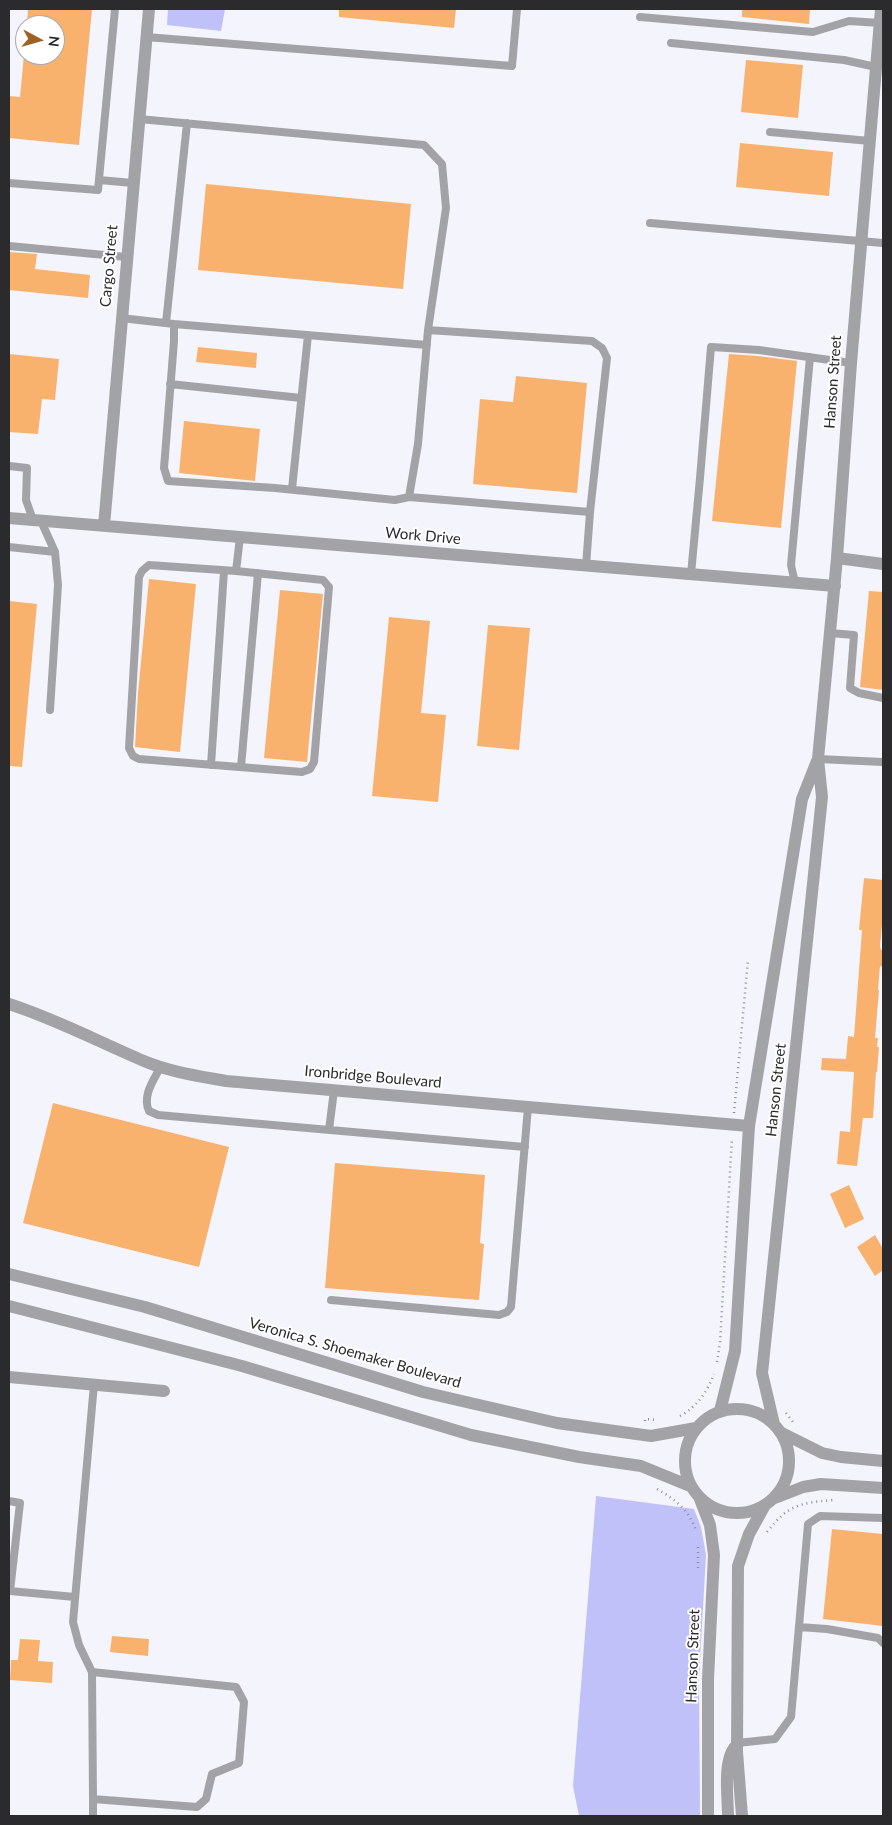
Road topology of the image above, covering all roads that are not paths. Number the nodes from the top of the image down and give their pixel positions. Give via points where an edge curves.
1 (115, 9) edge
2 (148, 9) edge
3 (517, 9) edge
4 (881, 9) edge
5 (640, 17) dead end
6 (880, 23) junction
7 (146, 37) junction
8 (671, 43) dead end
9 (876, 67) junction
10 (139, 119) junction
11 (188, 123) junction
12 (770, 132) dead end
13 (870, 141) junction
14 (99, 180) junction
15 (9, 183) edge
16 (133, 183) junction
17 (650, 223) dead end
18 (861, 241) junction
19 (883, 243) edge
20 (9, 246) edge
21 (126, 257) junction
22 (121, 318) junction
23 (170, 323) junction
24 (428, 330) junction
25 (308, 335) junction
26 (427, 345) junction
27 (810, 357) junction
28 (851, 363) junction
29 (170, 384) junction
30 (301, 398) junction
31 (9, 466) edge
32 (292, 489) junction
33 (409, 497) junction
34 (590, 512) junction
35 (9, 518) edge
36 (37, 521) junction
37 (104, 526) junction
38 (240, 538) junction
39 (9, 547) edge
40 (55, 552) junction
41 (837, 558) junction
42 (883, 564) edge
43 (586, 566) junction
44 (224, 570) junction
45 (236, 571) junction
46 (258, 573) junction
47 (691, 574) junction
48 (796, 583) junction
49 (835, 586) junction
50 (830, 633) junction
51 (883, 698) edge
52 (50, 710) dead end
53 (818, 759) junction
54 (883, 762) edge
55 (210, 765) junction
56 (241, 767) junction
57 (9, 1004) edge
58 (160, 1066) junction
59 (334, 1090) junction
60 (528, 1107) junction
61 (749, 1126) junction
62 (329, 1130) junction
63 (525, 1147) junction
64 (9, 1274) edge
65 (331, 1300) dead end
66 (9, 1306) edge
67 (9, 1377) edge
68 (94, 1384) junction
69 (164, 1392) dead end
70 (720, 1411) junction
71 (696, 1428) junction
72 (777, 1428) junction
73 (883, 1461) edge
74 (690, 1486) junction
75 (883, 1488) edge
76 (700, 1498) junction
77 (9, 1501) edge
78 (769, 1502) junction
79 (883, 1518) edge
80 (75, 1597) junction
81 (799, 1627) junction
82 (883, 1642) edge
83 (92, 1672) junction
84 (737, 1743) junction
85 (93, 1799) junction
86 (93, 1816) edge
87 (708, 1816) edge
88 (728, 1816) edge
89 (742, 1816) edge

1 - 14 lane
2 - 7 street, Cargo Street
3 - 7 lane via 512,66
4 - 6 street, Hanson Street
5 - 6 lane via 813,32 849,21
6 - 9 street, Hanson Street
7 - 10 street, Cargo Street
8 - 9 lane via 844,60
9 - 13 street, Hanson Street
10 - 11 lane
10 - 16 street, Cargo Street
11 - 23 lane
11 - 24 lane via 424,145 442,164 446,208
12 - 13 lane
13 - 18 street, Hanson Street
14 - 15 lane via 98,190
14 - 16 lane
16 - 21 street, Cargo Street
17 - 18 lane
18 - 19 lane
18 - 28 street, Hanson Street
20 - 21 lane
21 - 22 street, Cargo Street
22 - 23 lane
22 - 37 street, Cargo Street
23 - 25 lane
23 - 29 lane via 174,341
24 - 26 lane
24 - 34 lane via 592,341 602,348 607,358
25 - 26 lane
25 - 30 lane
26 - 33 lane via 418,444
27 - 28 lane
27 - 47 lane via 710,347
27 - 48 lane via 791,565
28 - 41 street, Hanson Street
29 - 30 lane
29 - 32 lane via 164,468 168,481
30 - 32 lane
31 - 36 lane via 27,468 26,500
32 - 33 lane via 395,500
33 - 34 lane
34 - 43 lane
35 - 36 street, Work Drive
36 - 37 street, Work Drive
36 - 40 lane
37 - 38 street, Work Drive
38 - 43 street, Work Drive
38 - 45 lane
39 - 40 lane
40 - 52 lane via 58,586
41 - 42 street
41 - 49 street, Hanson Street
43 - 47 street, Work Drive
44 - 45 lane
44 - 55 lane
44 - 55 lane via 149,566 139,577 129,748 139,759
45 - 46 lane
46 - 56 lane
46 - 56 lane via 323,580 329,587 314,762 310,769 302,772
47 - 48 street, Work Drive
48 - 49 street, Work Drive
49 - 50 street, Hanson Street
50 - 51 lane via 854,635 850,688
50 - 53 street, Hanson Street
53 - 54 lane
53 - 61 street, Hanson Street via 802,799
53 - 72 street, Hanson Street via 822,797 762,1373
55 - 56 lane
57 - 58 street, Ironbridge Boulevard
58 - 59 street, Ironbridge Boulevard via 226,1081
58 - 62 lane via 149,1090 146,1103 149,1112
59 - 60 street, Ironbridge Boulevard
59 - 62 lane
60 - 61 street, Ironbridge Boulevard
60 - 63 lane
61 - 70 street, Hanson Street via 735,1352
62 - 63 lane
63 - 65 lane via 511,1307 507,1312 499,1315
64 - 71 street, Veronica S. Shoemaker Boulevard via 145,1307 423,1392 557,1423 651,1436
66 - 74 street via 242,1366 471,1435 641,1466
67 - 68 street
68 - 69 street
68 - 80 lane
70 - 71 street, Hanson Street
70 - 72 street via 734,1408 749,1410 762,1415
71 - 74 street, Hanson Street via 684,1456
72 - 73 street via 822,1453
72 - 78 street, Hanson Street via 789,1459 782,1488
74 - 76 street, Hanson Street
75 - 78 street via 821,1484 803,1487
76 - 78 street, Hanson Street via 711,1507 731,1513 752,1512
76 - 87 street, Hanson Street via 710,1525 714,1555 708,1679
77 - 80 lane via 20,1502 10,1591
78 - 84 street, Hanson Street via 749,1534 738,1566
79 - 81 lane via 820,1516 808,1524
80 - 83 lane via 73,1622 79,1645
81 - 82 lane via 878,1638
81 - 84 lane via 791,1717 775,1739
83 - 85 lane
83 - 85 lane via 236,1687 244,1702 239,1763 212,1774 206,1799 197,1807
84 - 88 street via 731,1752 728,1772
84 - 89 street, Hanson Street
85 - 86 lane

